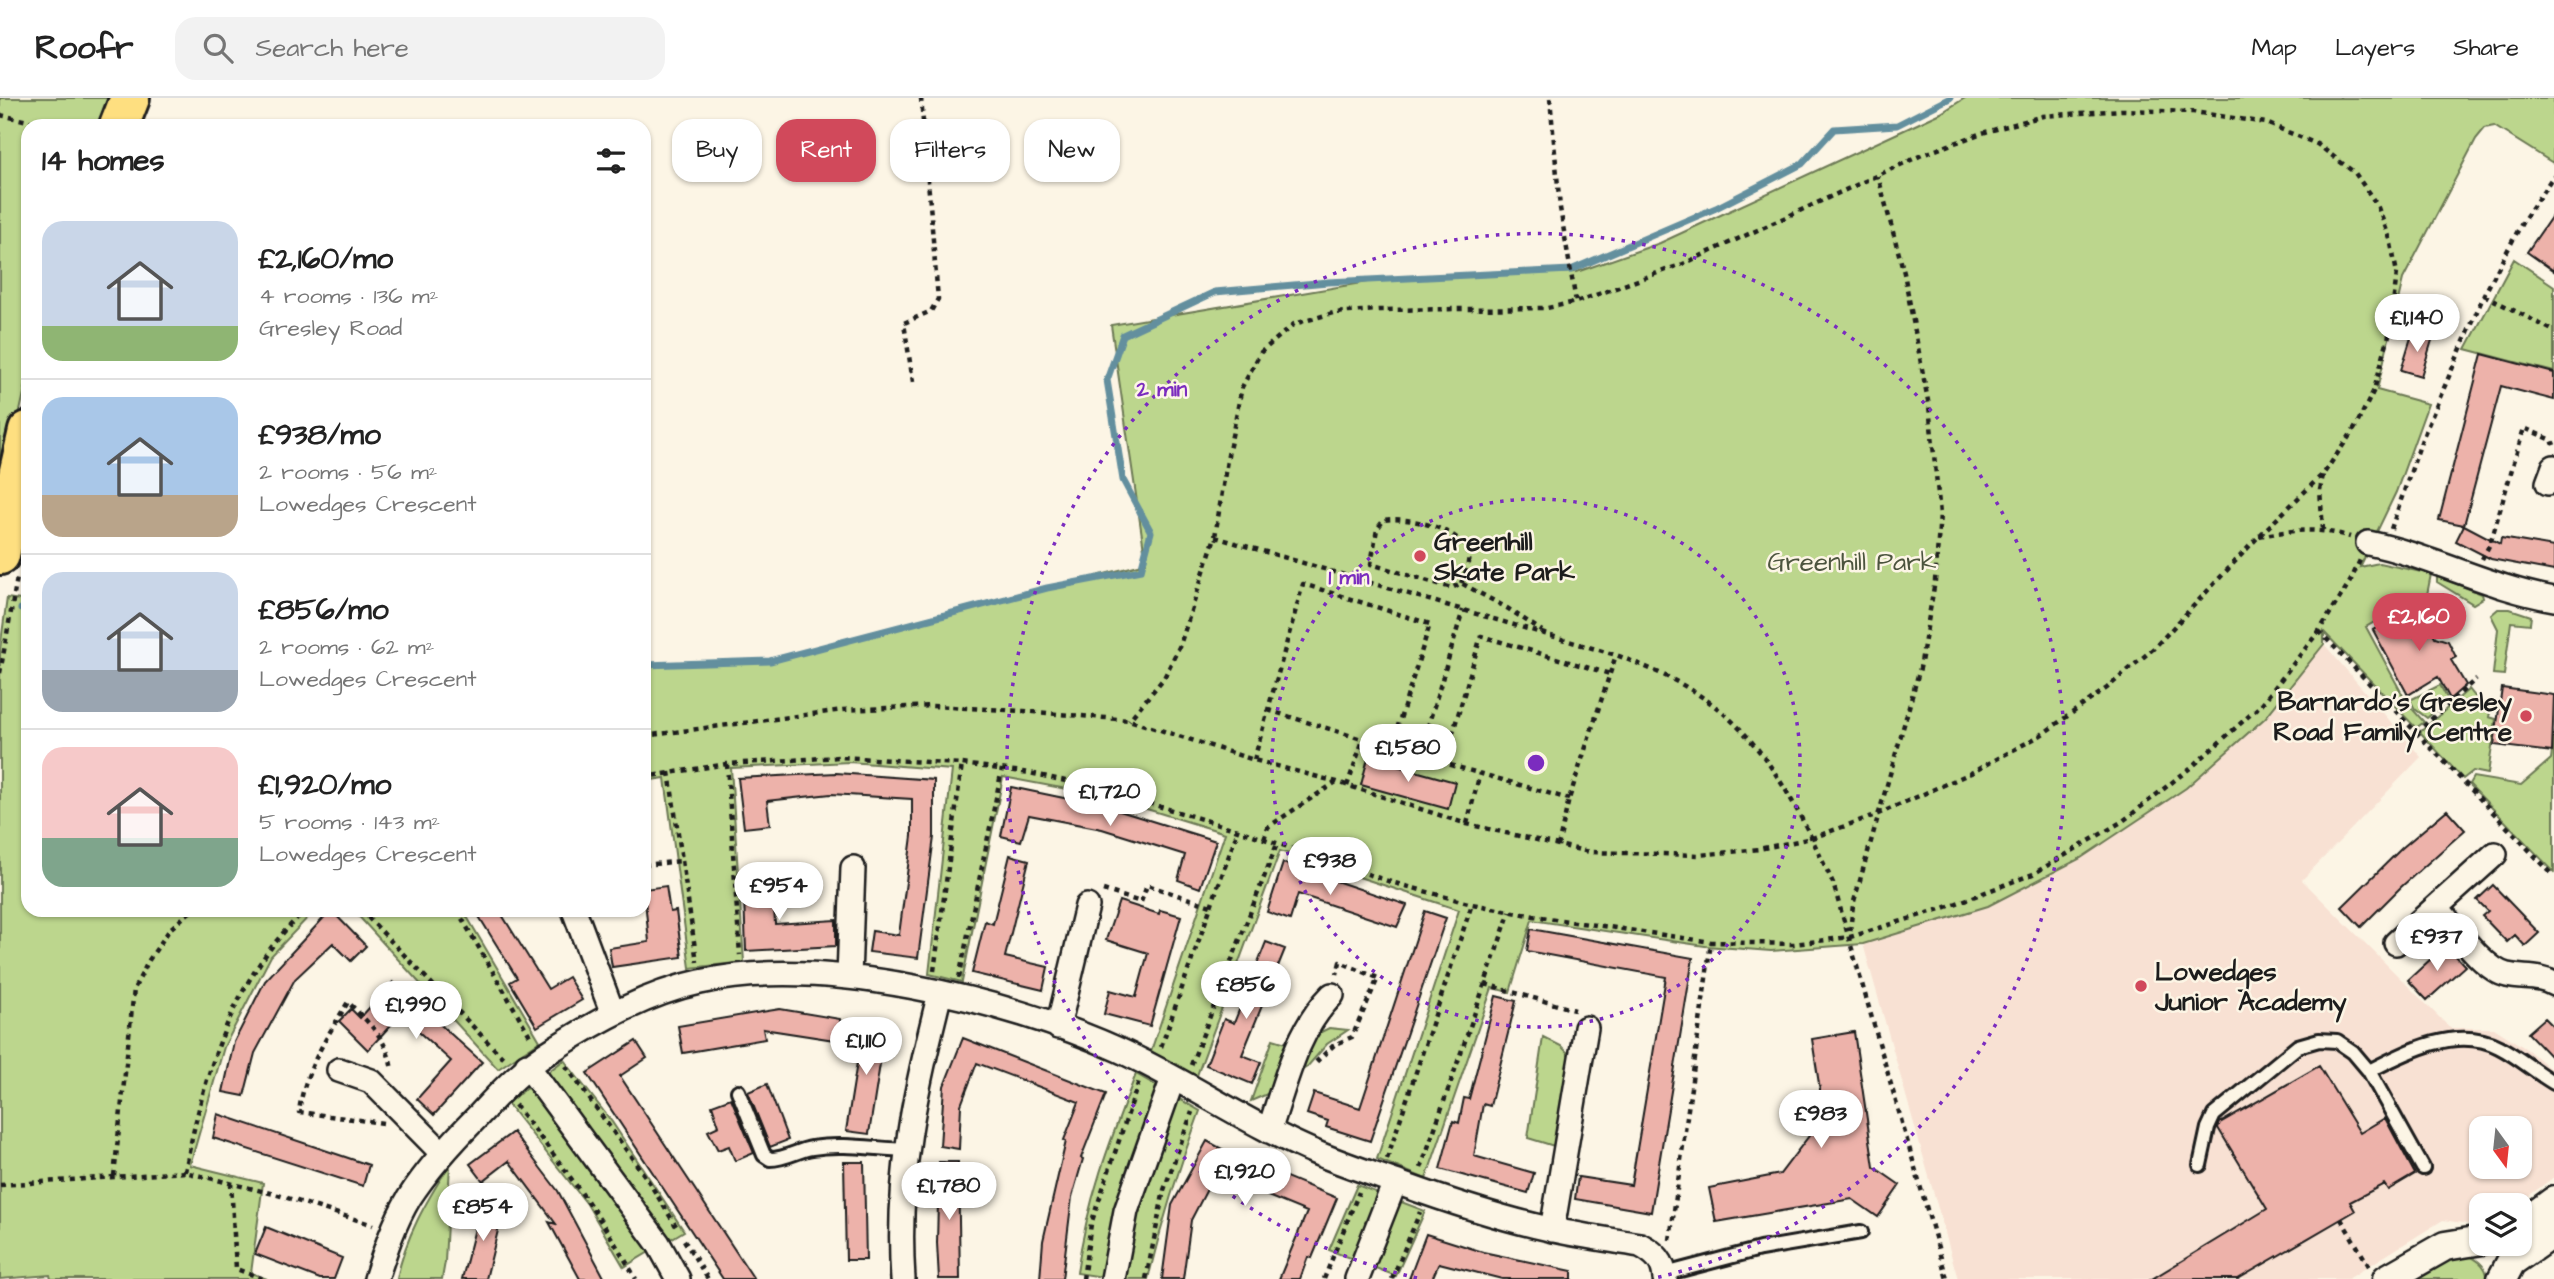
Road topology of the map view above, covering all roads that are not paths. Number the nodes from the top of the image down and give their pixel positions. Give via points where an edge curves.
1 (130, 98) edge
2 (122, 119) edge
3 (21, 479) edge
4 (2377, 545) road end
5 (9, 562) edge
6 (2554, 599) edge
7 (2495, 854) dead end
8 (853, 868) dead end
9 (1087, 906) road end
10 (2437, 908) junction
11 (577, 917) edge
12 (2396, 943) dead end
13 (849, 977) junction
14 (2554, 984) edge
15 (942, 994) junction
16 (1332, 995) dead end
17 (613, 1014) junction
18 (1058, 1027) junction
19 (1587, 1028) road end
20 (529, 1066) junction
21 (339, 1070) dead end
22 (2369, 1071) junction
23 (1171, 1078) junction
24 (2554, 1083) edge
25 (738, 1091) dead end
26 (1269, 1131) junction
27 (906, 1150) junction
28 (442, 1153) junction
29 (2200, 1165) dead end
30 (2423, 1168) dead end
31 (1397, 1183) junction
32 (2554, 1202) edge
33 (2532, 1218) edge
34 (1552, 1230) junction
35 (1861, 1232) dead end
36 (2554, 1232) edge
37 (2469, 1242) edge
38 (2379, 1273) edge
39 (2505, 1273) edge
40 (1665, 1277) edge
41 (376, 1279) edge
42 (678, 1279) edge
43 (902, 1279) edge
44 (1113, 1279) edge
45 (1357, 1279) edge

1 - 2 highway
3 - 5 highway
4 - 6 street via 2528,595
7 - 10 street
8 - 13 street
9 - 18 street
10 - 12 street
10 - 14 street via 2493,970 2541,977
11 - 17 street
13 - 15 street
13 - 17 street via 787,974 700,982
15 - 18 street
15 - 27 street via 917,1083
16 - 26 street via 1317,1010 1303,1037
17 - 20 street
18 - 23 street via 1119,1050
19 - 34 street
20 - 28 street
20 - 42 street via 658,1243
21 - 28 street via 371,1081
22 - 24 lane via 2406,1052 2469,1039 2496,1045
22 - 29 lane via 2337,1041 2298,1046 2214,1115
22 - 30 lane
23 - 26 street
23 - 44 street via 1126,1211
25 - 27 lane via 770,1159 831,1146
26 - 31 street
27 - 43 street via 900,1203
28 - 41 street via 392,1231
31 - 34 street
31 - 45 street
32 - 33 street
34 - 40 street via 1640,1245 1662,1261
35 - 40 lane via 1760,1249
36 - 39 street via 2511,1262
37 - 38 street via 2445,1246

